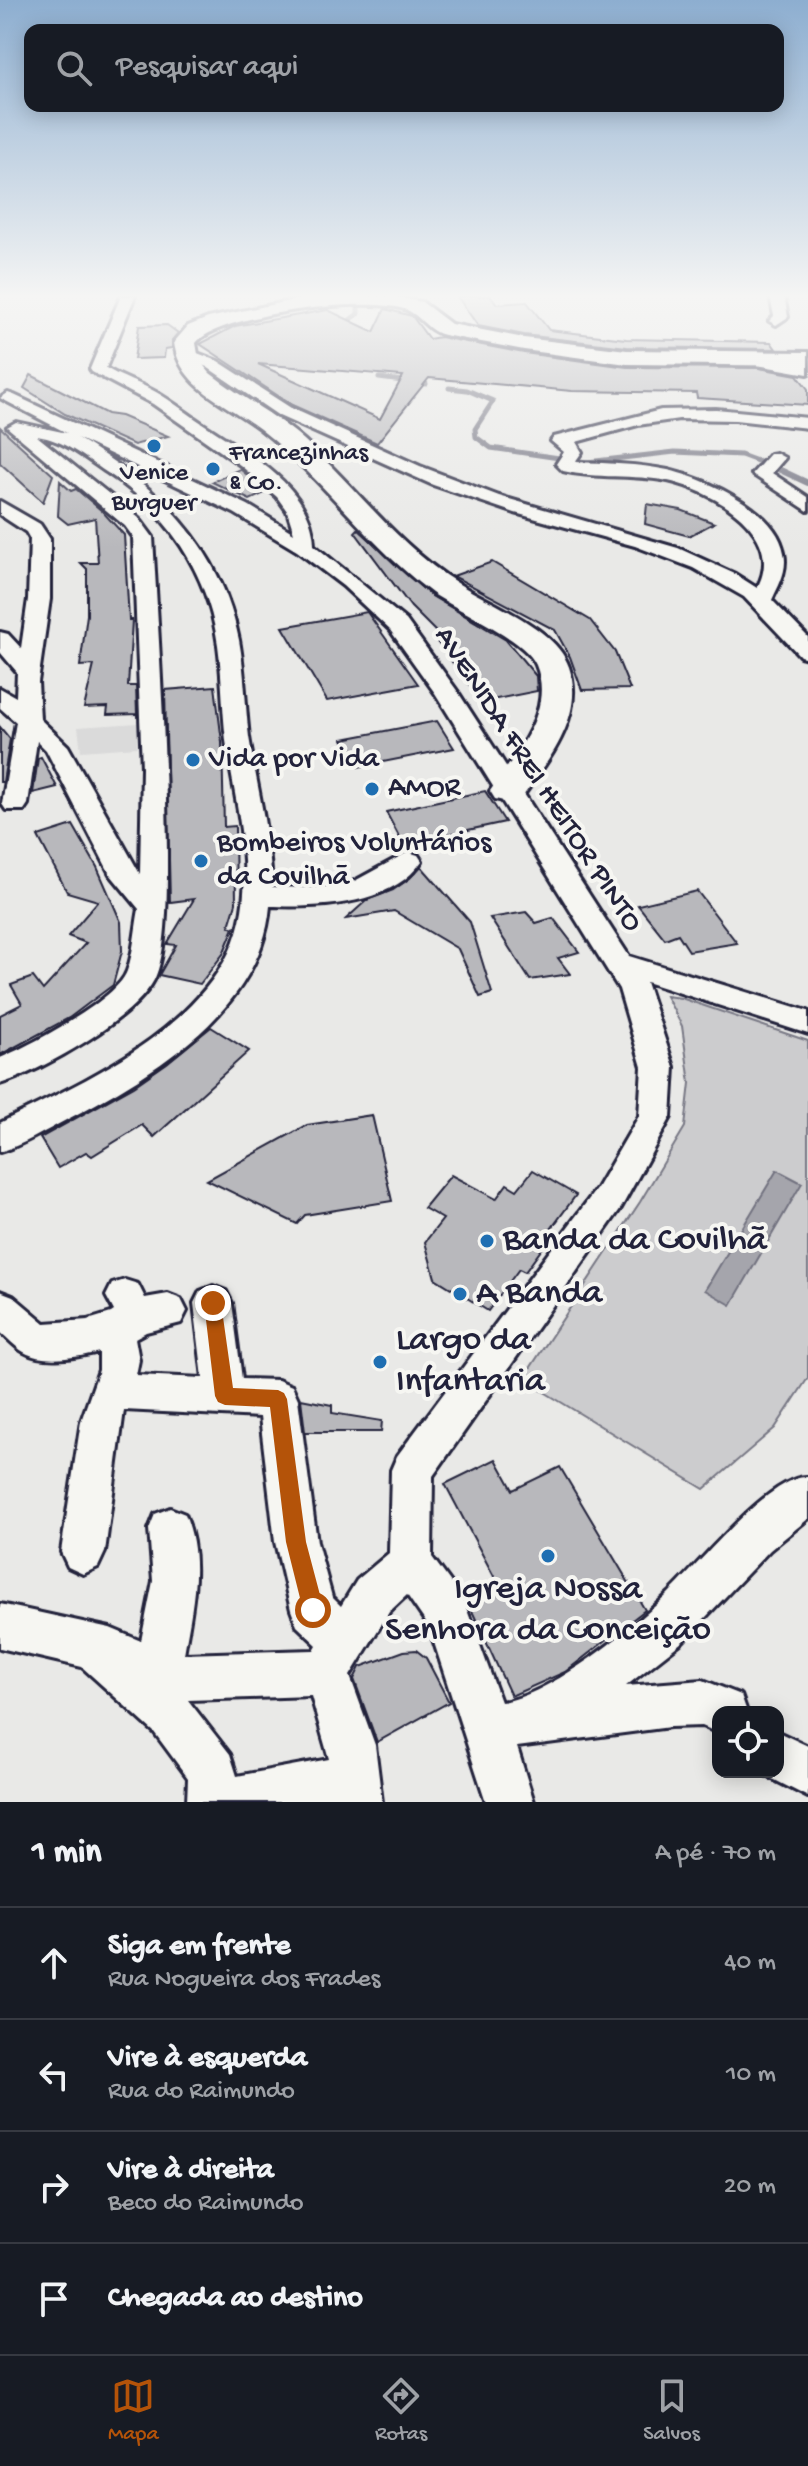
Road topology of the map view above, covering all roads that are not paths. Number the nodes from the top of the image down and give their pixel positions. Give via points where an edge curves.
1 (114, 380) edge
2 (206, 380) edge
3 (236, 380) edge
4 (4, 387) edge
5 (808, 423) edge
6 (16, 427) junction
7 (770, 463) dead end
8 (808, 505) edge
9 (0, 507) edge
10 (304, 547) junction
11 (761, 600) junction
12 (0, 639) edge
13 (808, 651) edge
14 (29, 671) junction
15 (0, 695) edge
16 (28, 719) junction
17 (508, 791) junction
18 (15, 804) dead end
19 (408, 861) dead end
20 (258, 896) junction
21 (153, 908) junction
22 (619, 964) junction
23 (808, 1023) edge
24 (0, 1072) edge
25 (0, 1139) edge
26 (213, 1303) dead end
27 (0, 1308) edge
28 (113, 1390) junction
29 (225, 1396) junction
30 (808, 1498) edge
31 (170, 1529) dead end
32 (83, 1552) dead end
33 (410, 1563) junction
34 (0, 1626) edge
35 (87, 1645) junction
36 (336, 1657) junction
37 (158, 1670) junction
38 (712, 1707) edge
39 (508, 1724) junction
40 (784, 1759) edge
41 (808, 1773) edge
42 (507, 1788) edge
43 (357, 1791) edge
44 (211, 1802) edge
45 (228, 1802) edge

1 - 10 street via 149,394 260,470 302,520
2 - 17 street via 304,453 414,567 524,634 552,662 558,696 544,740
3 - 11 street via 279,409 418,471 495,501 657,545 730,579
4 - 6 street via 4,412
4 - 10 street, AVENIDA FREI HEITOR PINTO
5 - 11 street via 731,414 661,415 560,441 573,452 569,467 681,479 761,523 775,556 771,586
6 - 20 street via 71,441 153,496 183,530 206,570 226,628 238,747 258,854
6 - 21 street via 132,522 143,537 154,768
7 - 8 street via 761,474
9 - 14 street via 33,528 40,539
10 - 17 street, AVENIDA FREI HEITOR PINTO via 398,625
11 - 13 street
12 - 14 street
14 - 16 street
15 - 16 street
16 - 18 street
16 - 21 street via 56,746 124,874
17 - 22 street, AVENIDA FREI HEITOR PINTO
19 - 20 street via 352,893
20 - 25 street via 254,925 237,966 183,1028 60,1110
21 - 24 street via 141,977 117,1004 42,1053
22 - 23 street
22 - 33 street, AVENIDA FREI HEITOR PINTO via 634,988 658,1067 655,1117 609,1198 412,1470
26 - 29 street
27 - 28 street via 37,1340 78,1341 136,1314 120,1348
28 - 29 street
28 - 32 street via 103,1411
29 - 36 street via 278,1399 296,1542 313,1610
30 - 39 street via 775,1514 624,1663
31 - 37 street via 175,1581
33 - 36 street via 373,1596
33 - 39 street via 447,1615
34 - 35 street
35 - 37 street
35 - 44 street via 171,1715 213,1771
36 - 37 street via 175,1677
36 - 43 street
38 - 39 street via 670,1704
39 - 42 street
40 - 41 street
43 - 45 street via 319,1784

